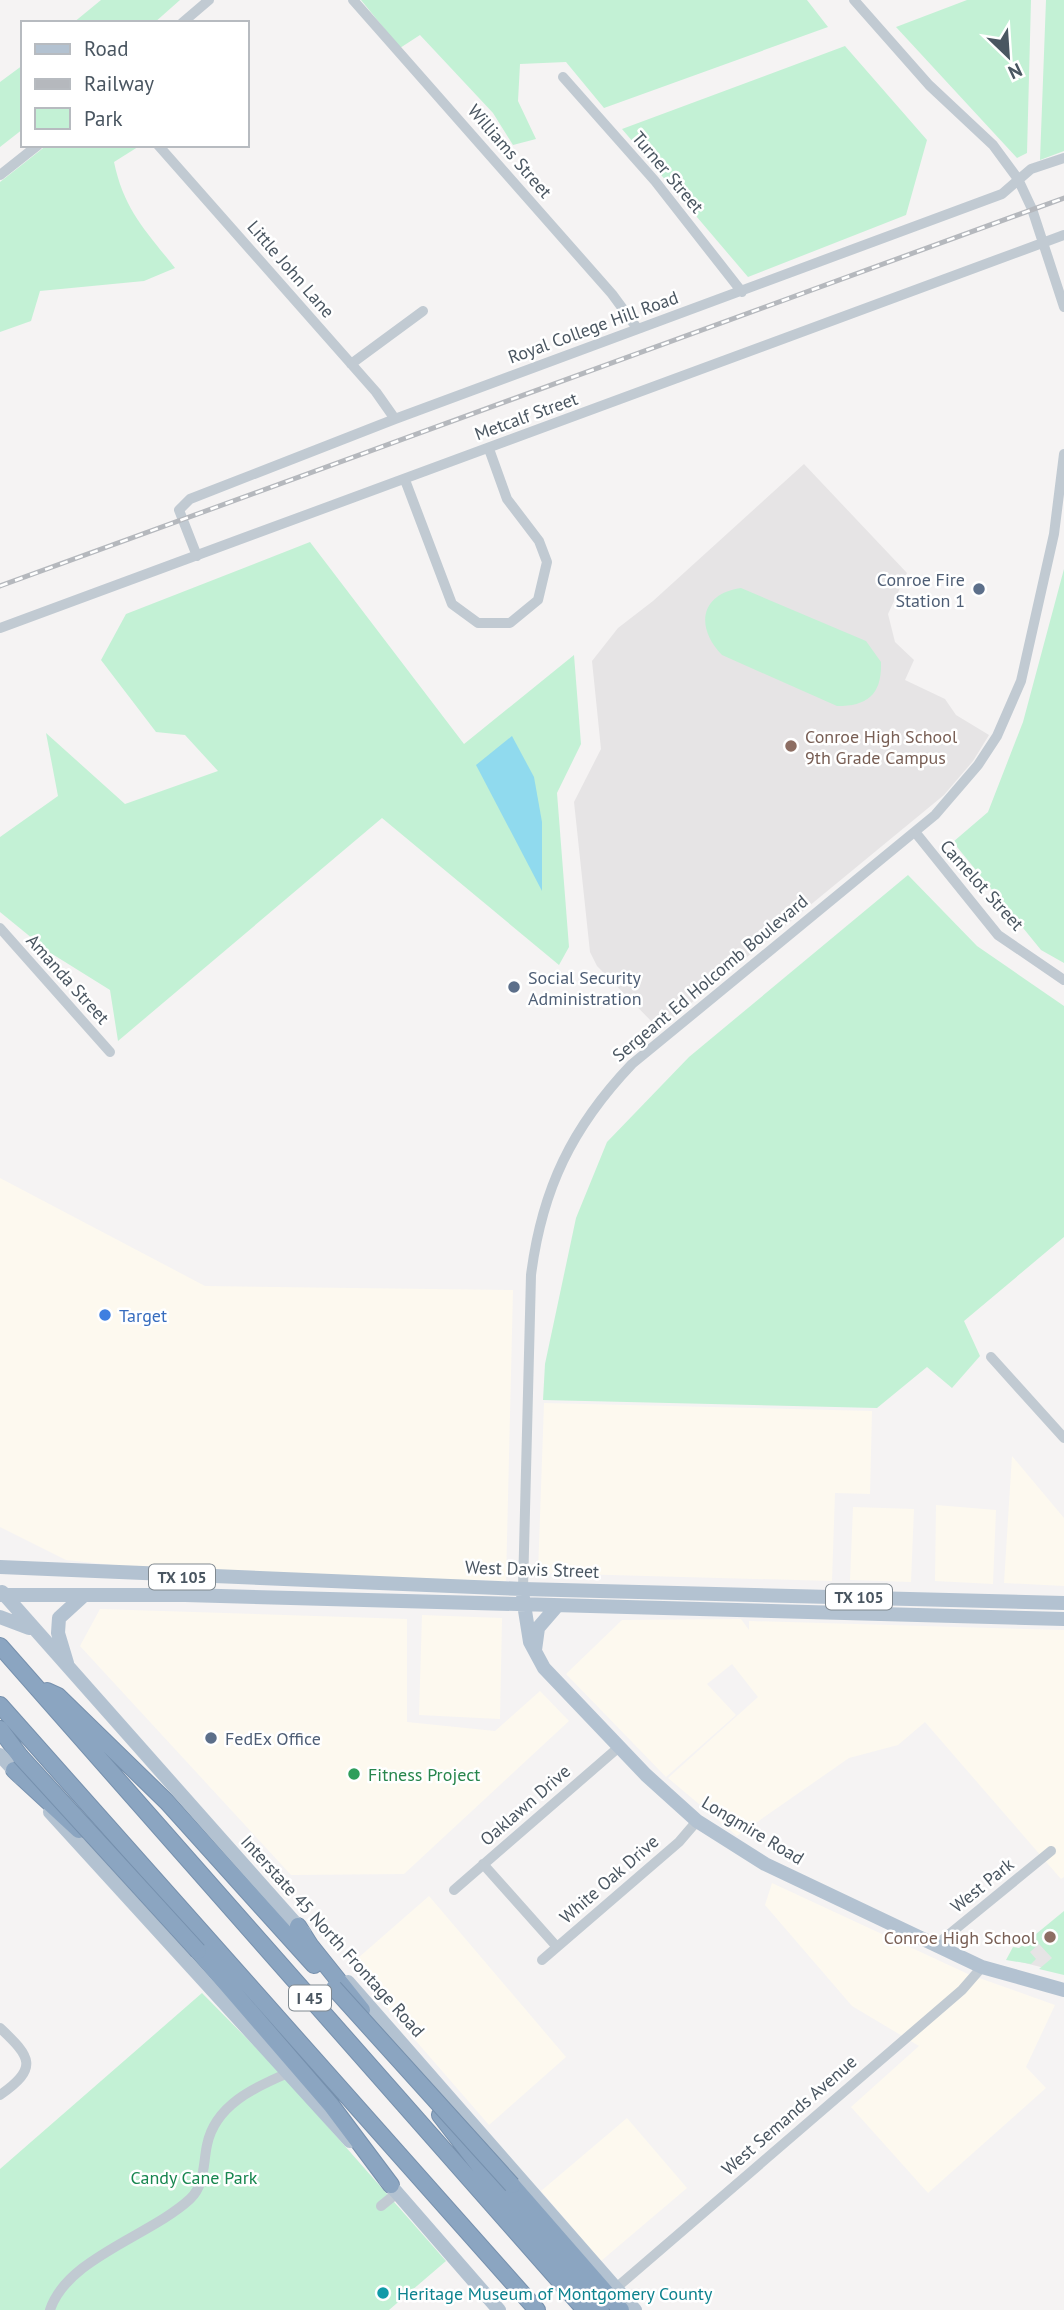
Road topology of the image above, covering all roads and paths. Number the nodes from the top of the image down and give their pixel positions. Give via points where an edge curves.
1 (209, 0) edge
2 (354, 0) edge
3 (855, 0) edge
4 (183, 21) edge
5 (563, 77) dead end
6 (35, 147) edge
7 (160, 147) edge
8 (1064, 158) edge
9 (0, 175) edge
10 (1018, 179) junction
11 (1064, 235) edge
12 (1042, 243) junction
13 (742, 292) junction
14 (1064, 307) edge
15 (424, 311) dead end
16 (637, 328) junction
17 (351, 364) junction
18 (395, 419) junction
19 (489, 449) junction
20 (1064, 454) edge
21 (405, 480) junction
22 (197, 556) junction
23 (0, 628) edge
24 (915, 832) junction
25 (0, 928) edge
26 (1064, 980) edge
27 (110, 1052) dead end
28 (991, 1357) dead end
29 (1064, 1438) edge
30 (0, 1567) edge
31 (2, 1593) edge
32 (82, 1597) junction
33 (523, 1597) junction
34 (924, 1599) junction
35 (1064, 1603) edge
36 (557, 1606) junction
37 (833, 1613) junction
38 (0, 1617) edge
39 (1064, 1619) edge
40 (37, 1632) junction
41 (0, 1646) edge
42 (535, 1654) junction
43 (68, 1667) junction
44 (35, 1686) junction
45 (0, 1705) edge
46 (0, 1729) edge
47 (619, 1747) junction
48 (0, 1755) edge
49 (17, 1763) junction
50 (697, 1821) junction
51 (1051, 1851) dead end
52 (483, 1864) junction
53 (454, 1890) dead end
54 (298, 1926) junction
55 (936, 1945) junction
56 (557, 1947) junction
57 (542, 1960) dead end
58 (982, 1967) junction
59 (1064, 1990) edge
60 (0, 2028) edge
61 (293, 2035) junction
62 (288, 2073) junction
63 (0, 2095) edge
64 (394, 2189) junction
65 (381, 2206) dead end
66 (617, 2288) junction
67 (50, 2310) edge
68 (499, 2310) edge
69 (537, 2310) edge
70 (585, 2310) edge
71 (601, 2310) edge
72 (621, 2310) edge
73 (635, 2310) edge

1 - 4 street
2 - 16 street, Williams Street
3 - 10 street via 922,77 993,145
5 - 13 street, Turner Street via 655,181
6 - 9 street
7 - 17 street, Little John Lane
8 - 10 street, Royal College Hill Road via 1031,169
10 - 12 street
10 - 13 street, Royal College Hill Road via 1002,194
11 - 12 street, Metcalf Street
12 - 14 street
12 - 19 street, Metcalf Street
13 - 16 street, Royal College Hill Road
15 - 17 street
16 - 18 street, Royal College Hill Road
17 - 18 street, Little John Lane
18 - 22 street, Royal College Hill Road via 190,499 179,510
19 - 21 street, Metcalf Street
19 - 21 street via 507,499 539,541 547,562 538,600 510,623 478,623 452,604
20 - 24 street, Sergeant Ed Holcomb Boulevard via 1054,534 1012,706 978,765
21 - 22 street, Metcalf Street
22 - 23 street, Metcalf Street
24 - 26 street, Camelot Street via 998,935
24 - 33 street, Sergeant Ed Holcomb Boulevard via 632,1064 589,1113 563,1158 538,1224 531,1275
25 - 27 street, Amanda Street
28 - 29 street
30 - 33 main road, West Davis Street / TX 105
31 - 32 main road, West Davis Street / TX 105
31 - 40 main road, Interstate 45 North Frontage Road
32 - 33 main road, West Davis Street / TX 105
32 - 43 main road via 59,1618 58,1633
33 - 34 main road, West Davis Street / TX 105
33 - 36 main road, West Davis Street / TX 105
33 - 42 main road, Longmire Road
34 - 35 main road, West Davis Street / TX 105
34 - 37 main road via 914,1608 853,1607
36 - 37 main road, West Davis Street / TX 105
36 - 42 main road via 538,1628
37 - 39 main road, West Davis Street / TX 105
38 - 40 main road
40 - 43 main road, Interstate 45 North Frontage Road
41 - 44 highway, I 45
42 - 47 main road, Longmire Road via 552,1679
43 - 54 main road, Interstate 45 North Frontage Road
44 - 70 highway, I 45
44 - 72 highway, bridge via 58,1696 121,1755
45 - 61 highway, I 45
46 - 49 highway
47 - 50 main road, Longmire Road
47 - 52 street, Oaklawn Drive
48 - 49 main road
49 - 61 highway
49 - 62 main road
49 - 64 highway, bridge via 198,1951 323,2095
50 - 55 main road, Longmire Road via 765,1864
50 - 56 street, White Oak Drive via 679,1842
51 - 55 street, West Park
52 - 53 street, Oaklawn Drive
52 - 56 street
54 - 66 main road, Interstate 45 North Frontage Road
54 - 71 highway via 509,2204
55 - 58 main road, Longmire Road
56 - 57 street, White Oak Drive
58 - 59 main road, Longmire Road
58 - 66 street, West Semands Avenue via 962,1990
60 - 63 street via 23,2049 28,2067 24,2076
61 - 69 highway, I 45
62 - 64 main road
62 - 67 street via 243,2094 222,2115 208,2141 200,2188 190,2199 140,2235 76,2271
64 - 65 street
64 - 68 main road
66 - 73 main road, Interstate 45 North Frontage Road

